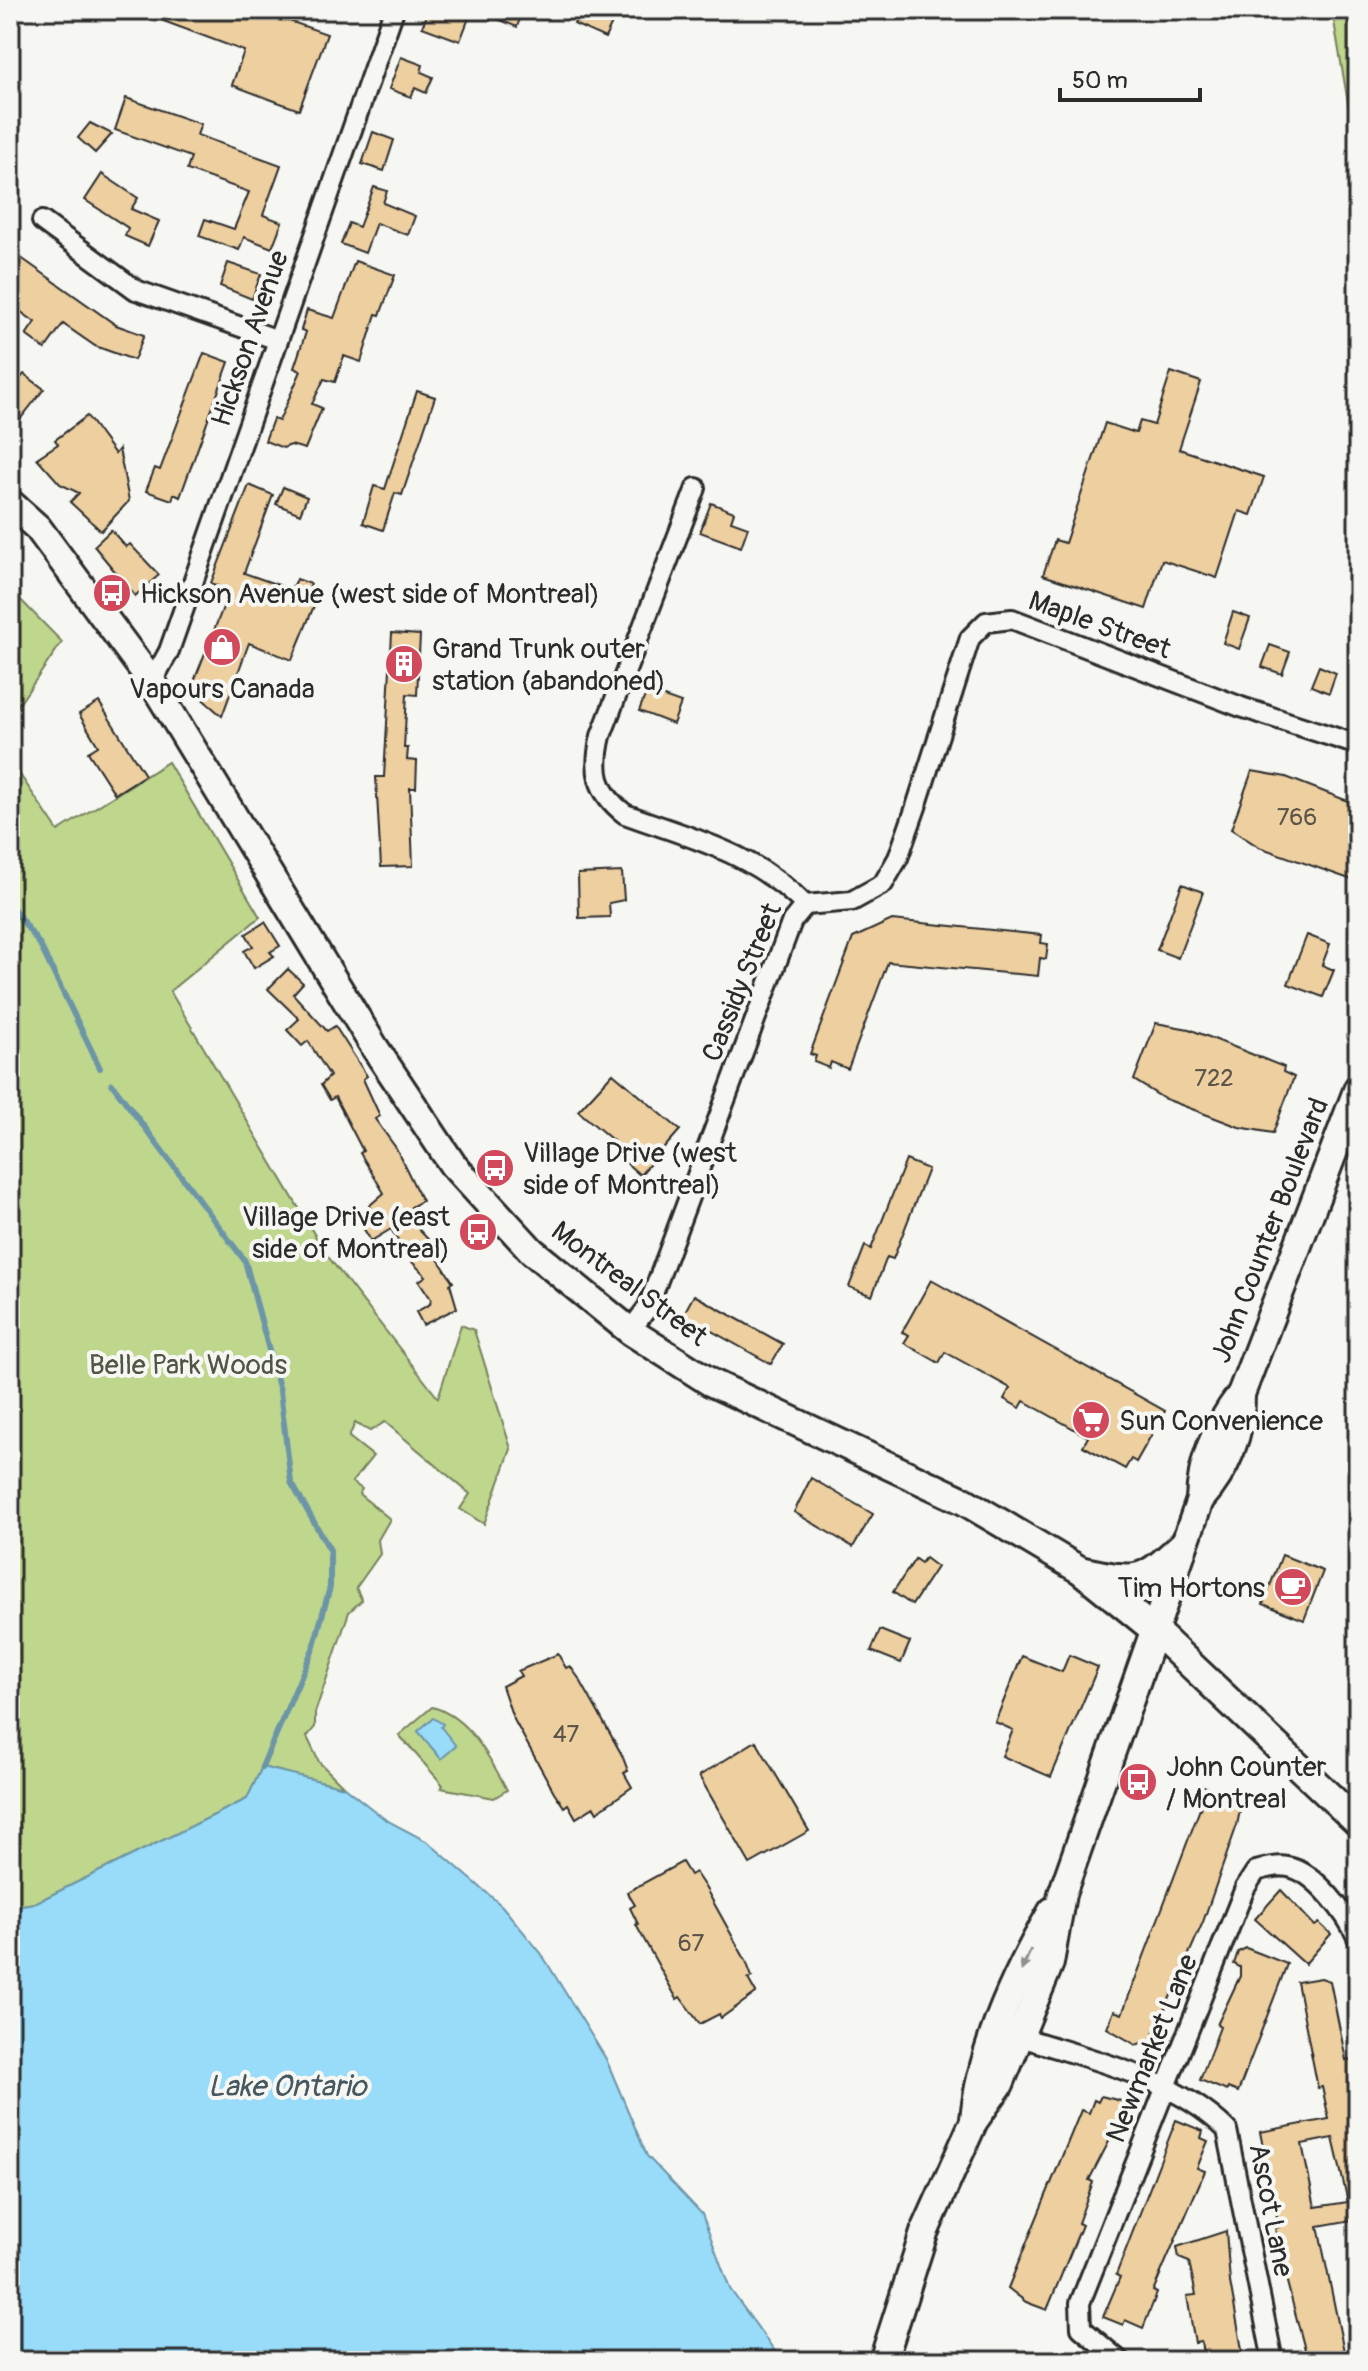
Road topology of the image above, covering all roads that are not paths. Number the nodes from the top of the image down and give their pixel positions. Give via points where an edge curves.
1 (394, 10) edge
2 (42, 221) dead end
3 (278, 340) junction
4 (696, 488) dead end
5 (10, 503) edge
6 (152, 682) junction
7 (1358, 745) edge
8 (805, 905) junction
9 (1358, 1088) edge
10 (630, 1331) junction
11 (1185, 1542) junction
12 (1080, 1570) junction
13 (1153, 1629) junction
14 (1358, 1823) edge
15 (1358, 1939) edge
16 (1009, 2033) junction
17 (1165, 2087) junction
18 (883, 2361) edge
19 (1120, 2361) edge
20 (1273, 2361) edge

1 - 3 street, Hickson Avenue
2 - 3 street via 136,290
3 - 6 street, Hickson Avenue via 169,651
4 - 8 street, Cassidy Street via 601,736 595,764 600,786 625,814 750,860
5 - 6 main road, Montreal Street via 38,528
6 - 10 main road, Montreal Street via 375,1048 453,1165 532,1251
7 - 8 street, Maple Street via 1241,707 1012,619 986,622 970,638 958,666 911,820 883,884 852,901
8 - 10 street, Cassidy Street via 792,921 648,1307
9 - 11 main road, John Counter Boulevard via 1241,1394 1242,1420 1218,1481 1200,1500
10 - 12 main road, Montreal Street via 710,1382 964,1501
11 - 12 main road via 1158,1567 1130,1580
11 - 13 main road, John Counter Boulevard
12 - 13 main road, Montreal Street
13 - 14 main road, Montreal Street
13 - 16 main road, John Counter Boulevard via 1062,1894 1050,1963
15 - 17 street, Newmarket Lane via 1337,1907 1292,1867 1256,1871
16 - 17 street, Ascot Lane
16 - 18 main road, John Counter Boulevard via 978,2083 974,2121 924,2233
17 - 19 street, Newmarket Lane via 1080,2303 1081,2328
17 - 20 street, Ascot Lane via 1206,2109 1227,2130

